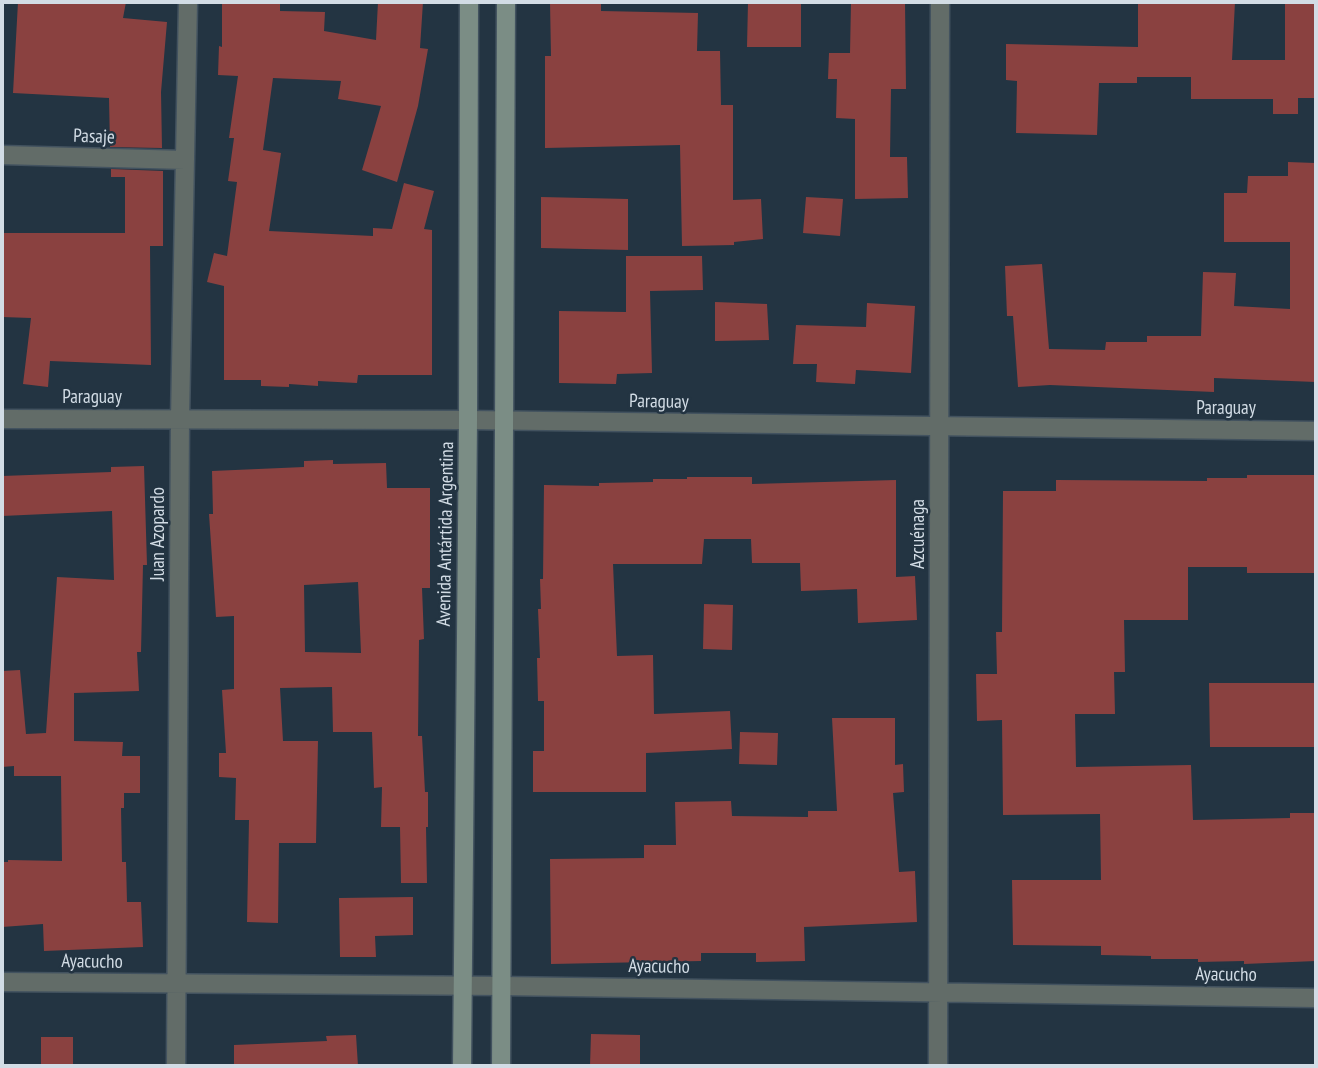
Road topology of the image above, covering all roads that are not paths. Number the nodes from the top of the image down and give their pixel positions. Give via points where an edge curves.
1 (188, 2) edge
2 (469, 2) edge
3 (506, 2) edge
4 (940, 2) edge
5 (2, 155) edge
6 (185, 160) junction
7 (2, 419) edge
8 (180, 419) junction
9 (468, 420) junction
10 (503, 420) junction
11 (940, 428) junction
12 (1316, 431) edge
13 (2, 982) edge
14 (177, 985) junction
15 (463, 986) junction
16 (502, 986) junction
17 (938, 992) junction
18 (1316, 998) edge
19 (176, 1066) edge
20 (462, 1066) edge
21 (501, 1066) edge
22 (938, 1066) edge

1 - 6 street, Juan Azopardo
2 - 9 main road, Avenida Antártida Argentina
3 - 10 main road
4 - 11 street, Azcuénaga
5 - 6 street, Pasaje
6 - 8 street, Juan Azopardo
7 - 8 street, Paraguay
8 - 9 street, Paraguay
8 - 14 street, Juan Azopardo
9 - 10 street, Paraguay
9 - 15 main road, Avenida Antártida Argentina
10 - 11 street, Paraguay
10 - 16 main road
11 - 12 street, Paraguay
11 - 17 street, Azcuénaga
13 - 14 street, Ayacucho
14 - 15 street, Ayacucho
14 - 19 street, Juan Azopardo
15 - 16 street, Ayacucho
15 - 20 main road, Avenida Antártida Argentina
16 - 17 street, Ayacucho
16 - 21 main road
17 - 18 street, Ayacucho
17 - 22 street, Azcuénaga

